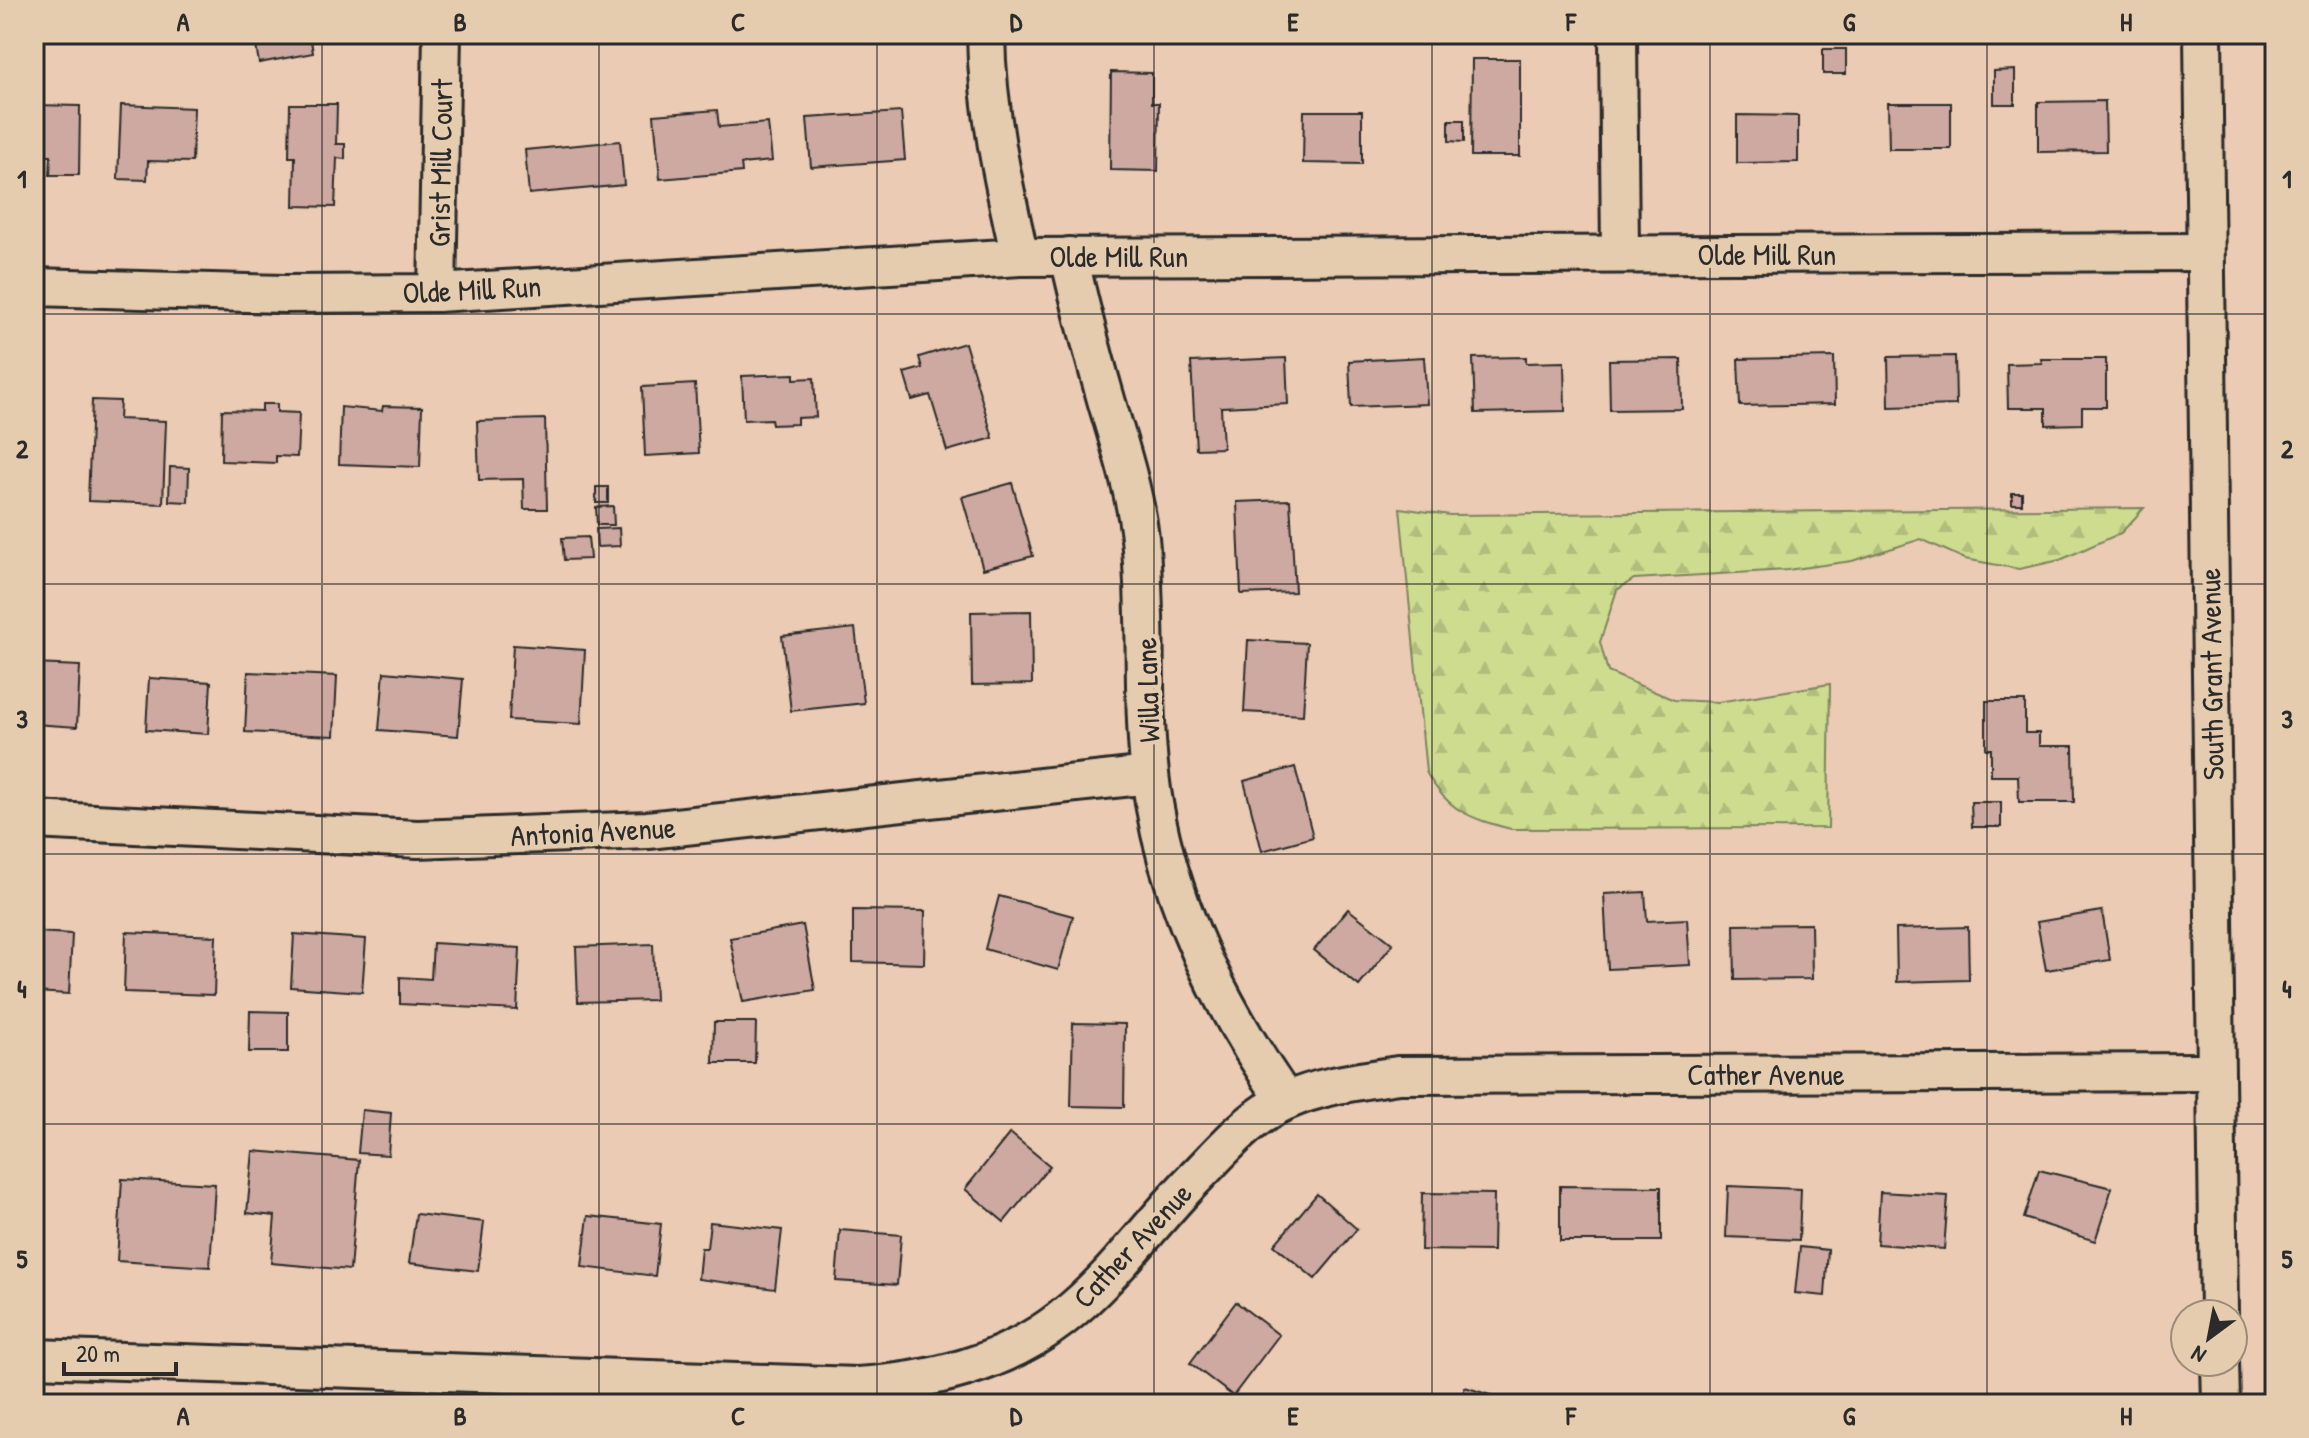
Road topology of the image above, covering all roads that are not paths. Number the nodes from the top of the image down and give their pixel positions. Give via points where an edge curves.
1 (442, 34) edge
2 (986, 34) edge
3 (1618, 34) edge
4 (2203, 34) edge
5 (2205, 252) junction
6 (1620, 254) junction
7 (1069, 256) junction
8 (1020, 257) junction
9 (34, 287) edge
10 (437, 293) junction
11 (1150, 775) junction
12 (34, 820) edge
13 (2215, 1072) junction
14 (1286, 1101) junction
15 (2219, 1298) edge
16 (34, 1358) edge
17 (2220, 1378) edge
18 (2221, 1404) edge

1 - 10 street, Grist Mill Court
2 - 8 street via 987,95
3 - 6 street
4 - 5 street, South Grant Avenue
5 - 6 street, Olde Mill Run
5 - 13 street, South Grant Avenue
6 - 7 street, Olde Mill Run
7 - 8 street, Olde Mill Run
7 - 11 street, Willa Lane via 1140,536
8 - 10 street, Olde Mill Run
9 - 10 street, Olde Mill Run
11 - 12 street, Antonia Avenue via 648,830 418,839
11 - 14 street, Willa Lane via 1165,849 1189,925 1223,1004
13 - 14 street, Cather Avenue via 1398,1075 1337,1084
13 - 15 street, South Grant Avenue
14 - 16 street, Cather Avenue via 1246,1126 1062,1319 976,1366 912,1382 857,1386
17 - 18 street

